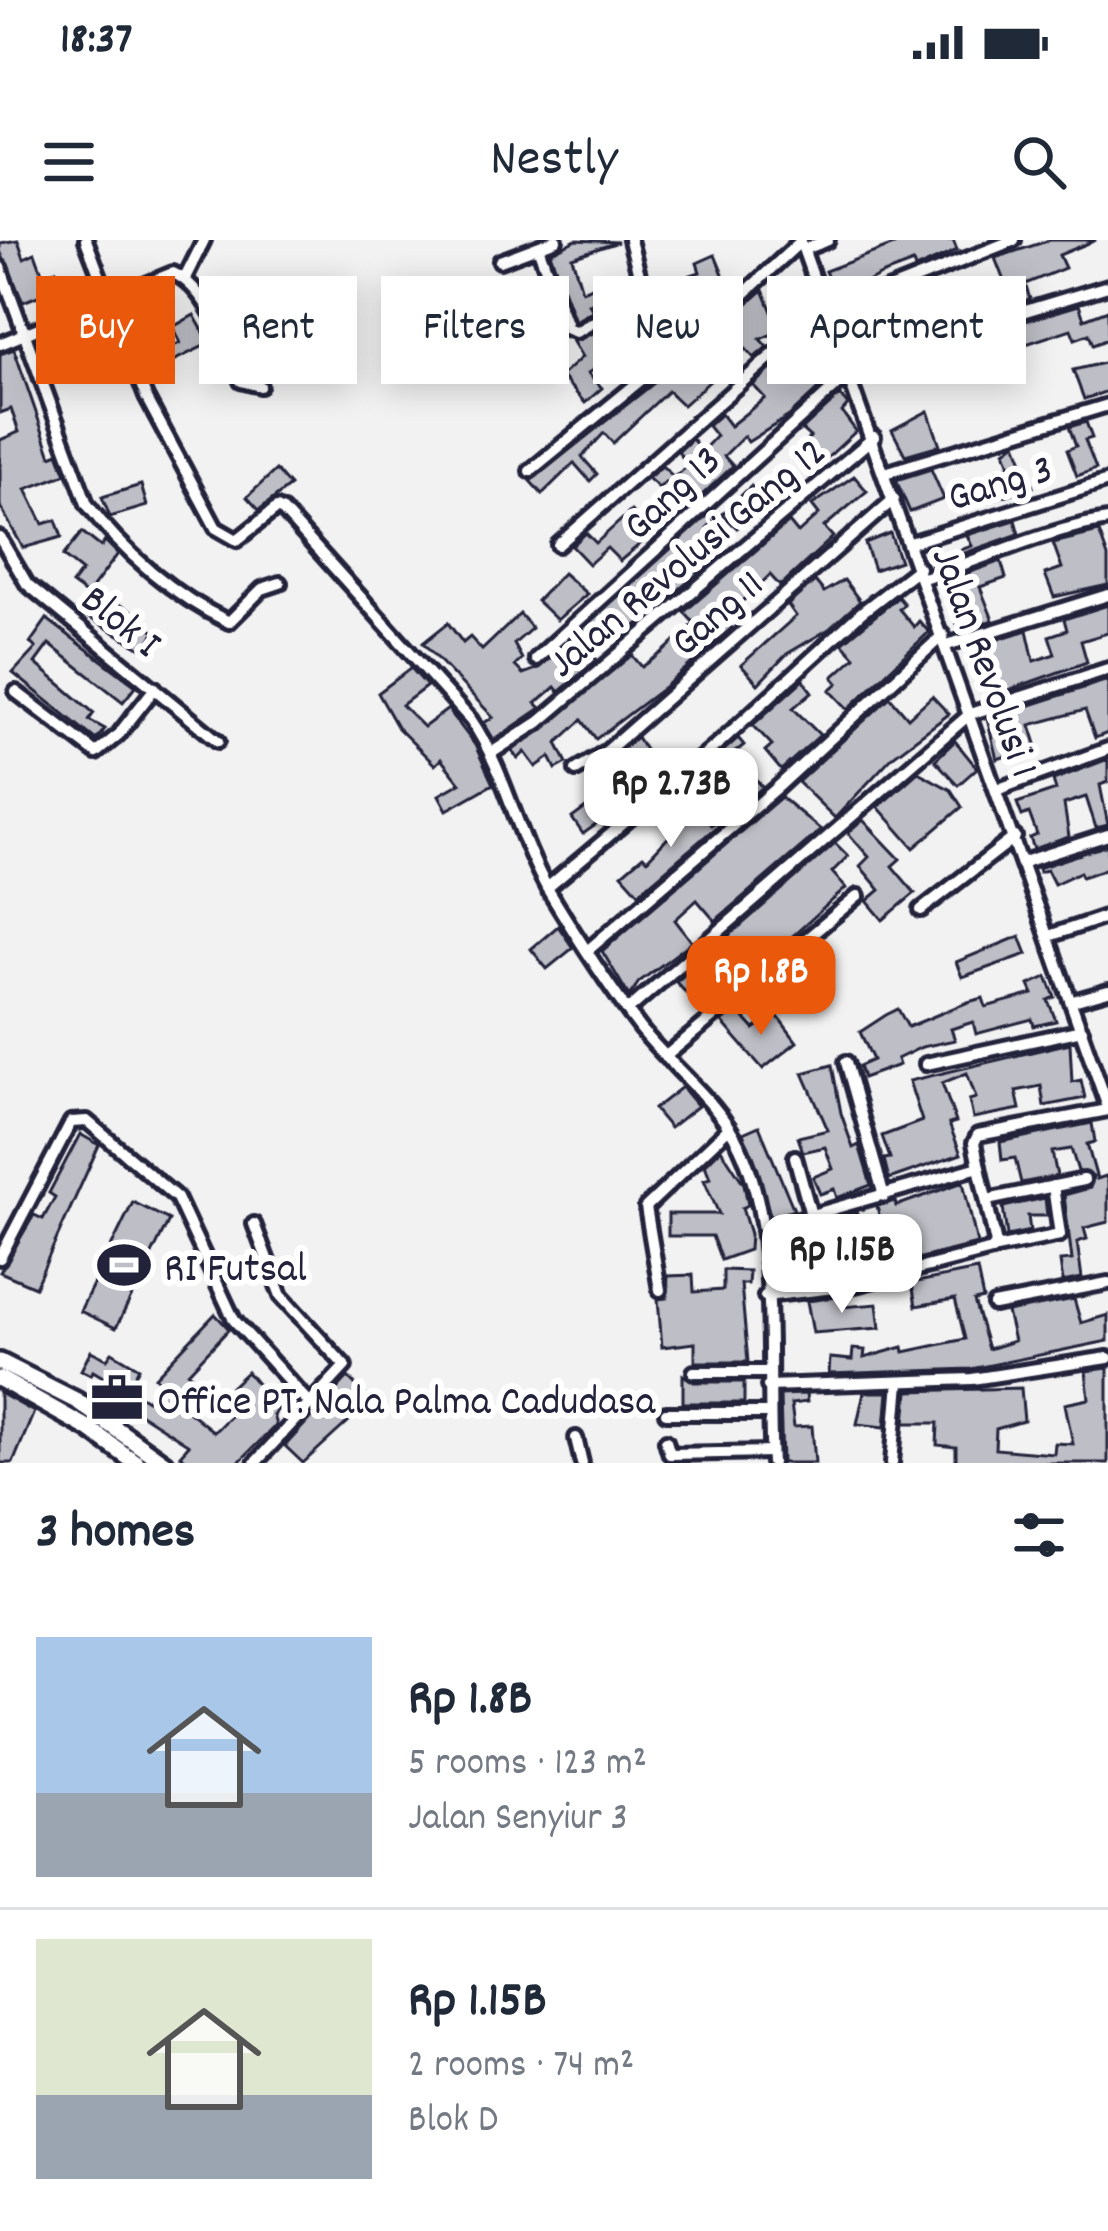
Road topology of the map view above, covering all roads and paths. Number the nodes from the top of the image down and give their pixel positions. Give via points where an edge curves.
1 (86, 240) edge
2 (204, 240) edge
3 (556, 240) edge
4 (630, 240) edge
5 (828, 240) edge
6 (1014, 240) edge
7 (802, 243) edge
8 (538, 247) junction
9 (500, 260) dead end
10 (0, 267) edge
11 (179, 275) junction
12 (100, 276) edge
13 (175, 276) edge
14 (814, 276) edge
15 (920, 276) edge
16 (1108, 286) edge
17 (1026, 312) edge
18 (36, 330) edge
19 (26, 334) junction
20 (0, 344) edge
21 (767, 357) edge
22 (141, 384) edge
23 (832, 384) edge
24 (854, 384) edge
25 (260, 386) dead end
26 (1108, 405) edge
27 (874, 437) junction
28 (530, 471) dead end
29 (885, 473) junction
30 (1108, 481) edge
31 (894, 499) junction
32 (1108, 520) edge
33 (0, 538) edge
34 (910, 543) junction
35 (558, 545) dead end
36 (921, 573) junction
37 (280, 583) dead end
38 (1108, 596) edge
39 (945, 640) junction
40 (536, 659) dead end
41 (1108, 669) edge
42 (155, 688) junction
43 (16, 692) dead end
44 (970, 714) junction
45 (218, 741) dead end
46 (1108, 748) edge
47 (493, 752) junction
48 (576, 770) dead end
49 (999, 789) junction
50 (1108, 835) edge
51 (1015, 837) junction
52 (1024, 862) junction
53 (547, 888) junction
54 (858, 896) dead end
55 (921, 910) dead end
56 (1108, 916) edge
57 (1049, 936) junction
58 (587, 951) junction
59 (1108, 992) edge
60 (1072, 1001) junction
61 (628, 1010) junction
62 (1082, 1030) junction
63 (666, 1056) junction
64 (845, 1062) dead end
65 (926, 1064) dead end
66 (1103, 1072) edge
67 (1108, 1108) edge
68 (729, 1128) junction
69 (795, 1157) dead end
70 (979, 1167) junction
71 (1084, 1180) dead end
72 (1053, 1186) junction
73 (884, 1196) junction
74 (987, 1200) junction
75 (811, 1215) junction
76 (254, 1224) dead end
77 (763, 1228) junction
78 (996, 1248) junction
79 (0, 1258) edge
80 (1108, 1283) edge
81 (660, 1290) dead end
82 (765, 1296) junction
83 (994, 1305) dead end
84 (1108, 1358) edge
85 (0, 1362) edge
86 (694, 1372) dead end
87 (767, 1372) junction
88 (0, 1379) edge
89 (898, 1382) junction
90 (768, 1386) junction
91 (310, 1404) junction
92 (665, 1413) dead end
93 (769, 1413) junction
94 (576, 1438) dead end
95 (666, 1442) dead end
96 (772, 1458) edge
97 (136, 1463) edge
98 (164, 1463) edge
99 (255, 1463) edge
100 (582, 1463) edge
101 (892, 1463) edge

1 - 12 street
2 - 11 street
3 - 8 street
4 - 8 street via 644,294 576,332 568,329
5 - 7 street
6 - 15 street, Gang 13
7 - 14 street, Jalan Revolusi 1
7 - 28 street
8 - 9 street
10 - 19 street
11 - 13 street
11 - 25 street via 242,381
16 - 17 street
18 - 19 street
19 - 20 street
19 - 37 street via 87,504 112,537 229,622 262,589
21 - 35 street, Gang 13
22 - 47 street via 216,528 237,540 277,508
23 - 40 street, Gang 13
24 - 27 street, Jalan Revolusi 1
26 - 29 street
27 - 29 street, Jalan Revolusi 1
27 - 47 street, Jalan Revolusi Gang 12 via 539,722
29 - 31 street, Jalan Revolusi 1
30 - 34 street, Gang 3
31 - 34 street, Jalan Revolusi 1
31 - 48 street, Gang 11 via 636,727
32 - 36 street
33 - 42 street, Blok I via 27,584
34 - 36 street, Jalan Revolusi 1
36 - 39 street, Jalan Revolusi 1
36 - 53 street via 877,599
38 - 39 street
39 - 44 street, Jalan Revolusi 1
39 - 58 street
41 - 44 street
42 - 43 street via 95,753
42 - 45 street, Blok I
44 - 49 street, Jalan Revolusi 1
44 - 61 street
46 - 49 street
47 - 53 street
49 - 51 street, Jalan Revolusi 1
50 - 52 street
51 - 52 street, Jalan Revolusi 1
51 - 55 street
52 - 57 street, Jalan Revolusi 1
53 - 58 street
54 - 63 street
56 - 57 street
57 - 60 street, Jalan Revolusi 1
58 - 61 street
59 - 60 street
60 - 62 street, Jalan Revolusi 1
61 - 63 street
62 - 65 street
62 - 66 street, Jalan Revolusi 1
63 - 68 street
64 - 73 street
66 - 67 street, Jalan Revolusi 1
67 - 70 street via 978,1136
68 - 77 street
68 - 81 street via 646,1207
69 - 75 street
70 - 73 street
70 - 74 street
71 - 72 street
72 - 74 street
72 - 78 street via 1060,1235
73 - 75 street
74 - 78 street
75 - 77 street
76 - 91 street via 281,1296 345,1366
77 - 82 street
78 - 82 street via 850,1286
79 - 91 street via 71,1122 87,1121 177,1198 234,1320
80 - 83 street
82 - 87 street
84 - 89 street
85 - 98 main road via 77,1401
86 - 87 street
87 - 90 street
88 - 97 main road
89 - 90 street
89 - 101 street
90 - 93 street
91 - 99 street
92 - 93 street
93 - 96 street
94 - 100 street
95 - 96 street via 670,1454

